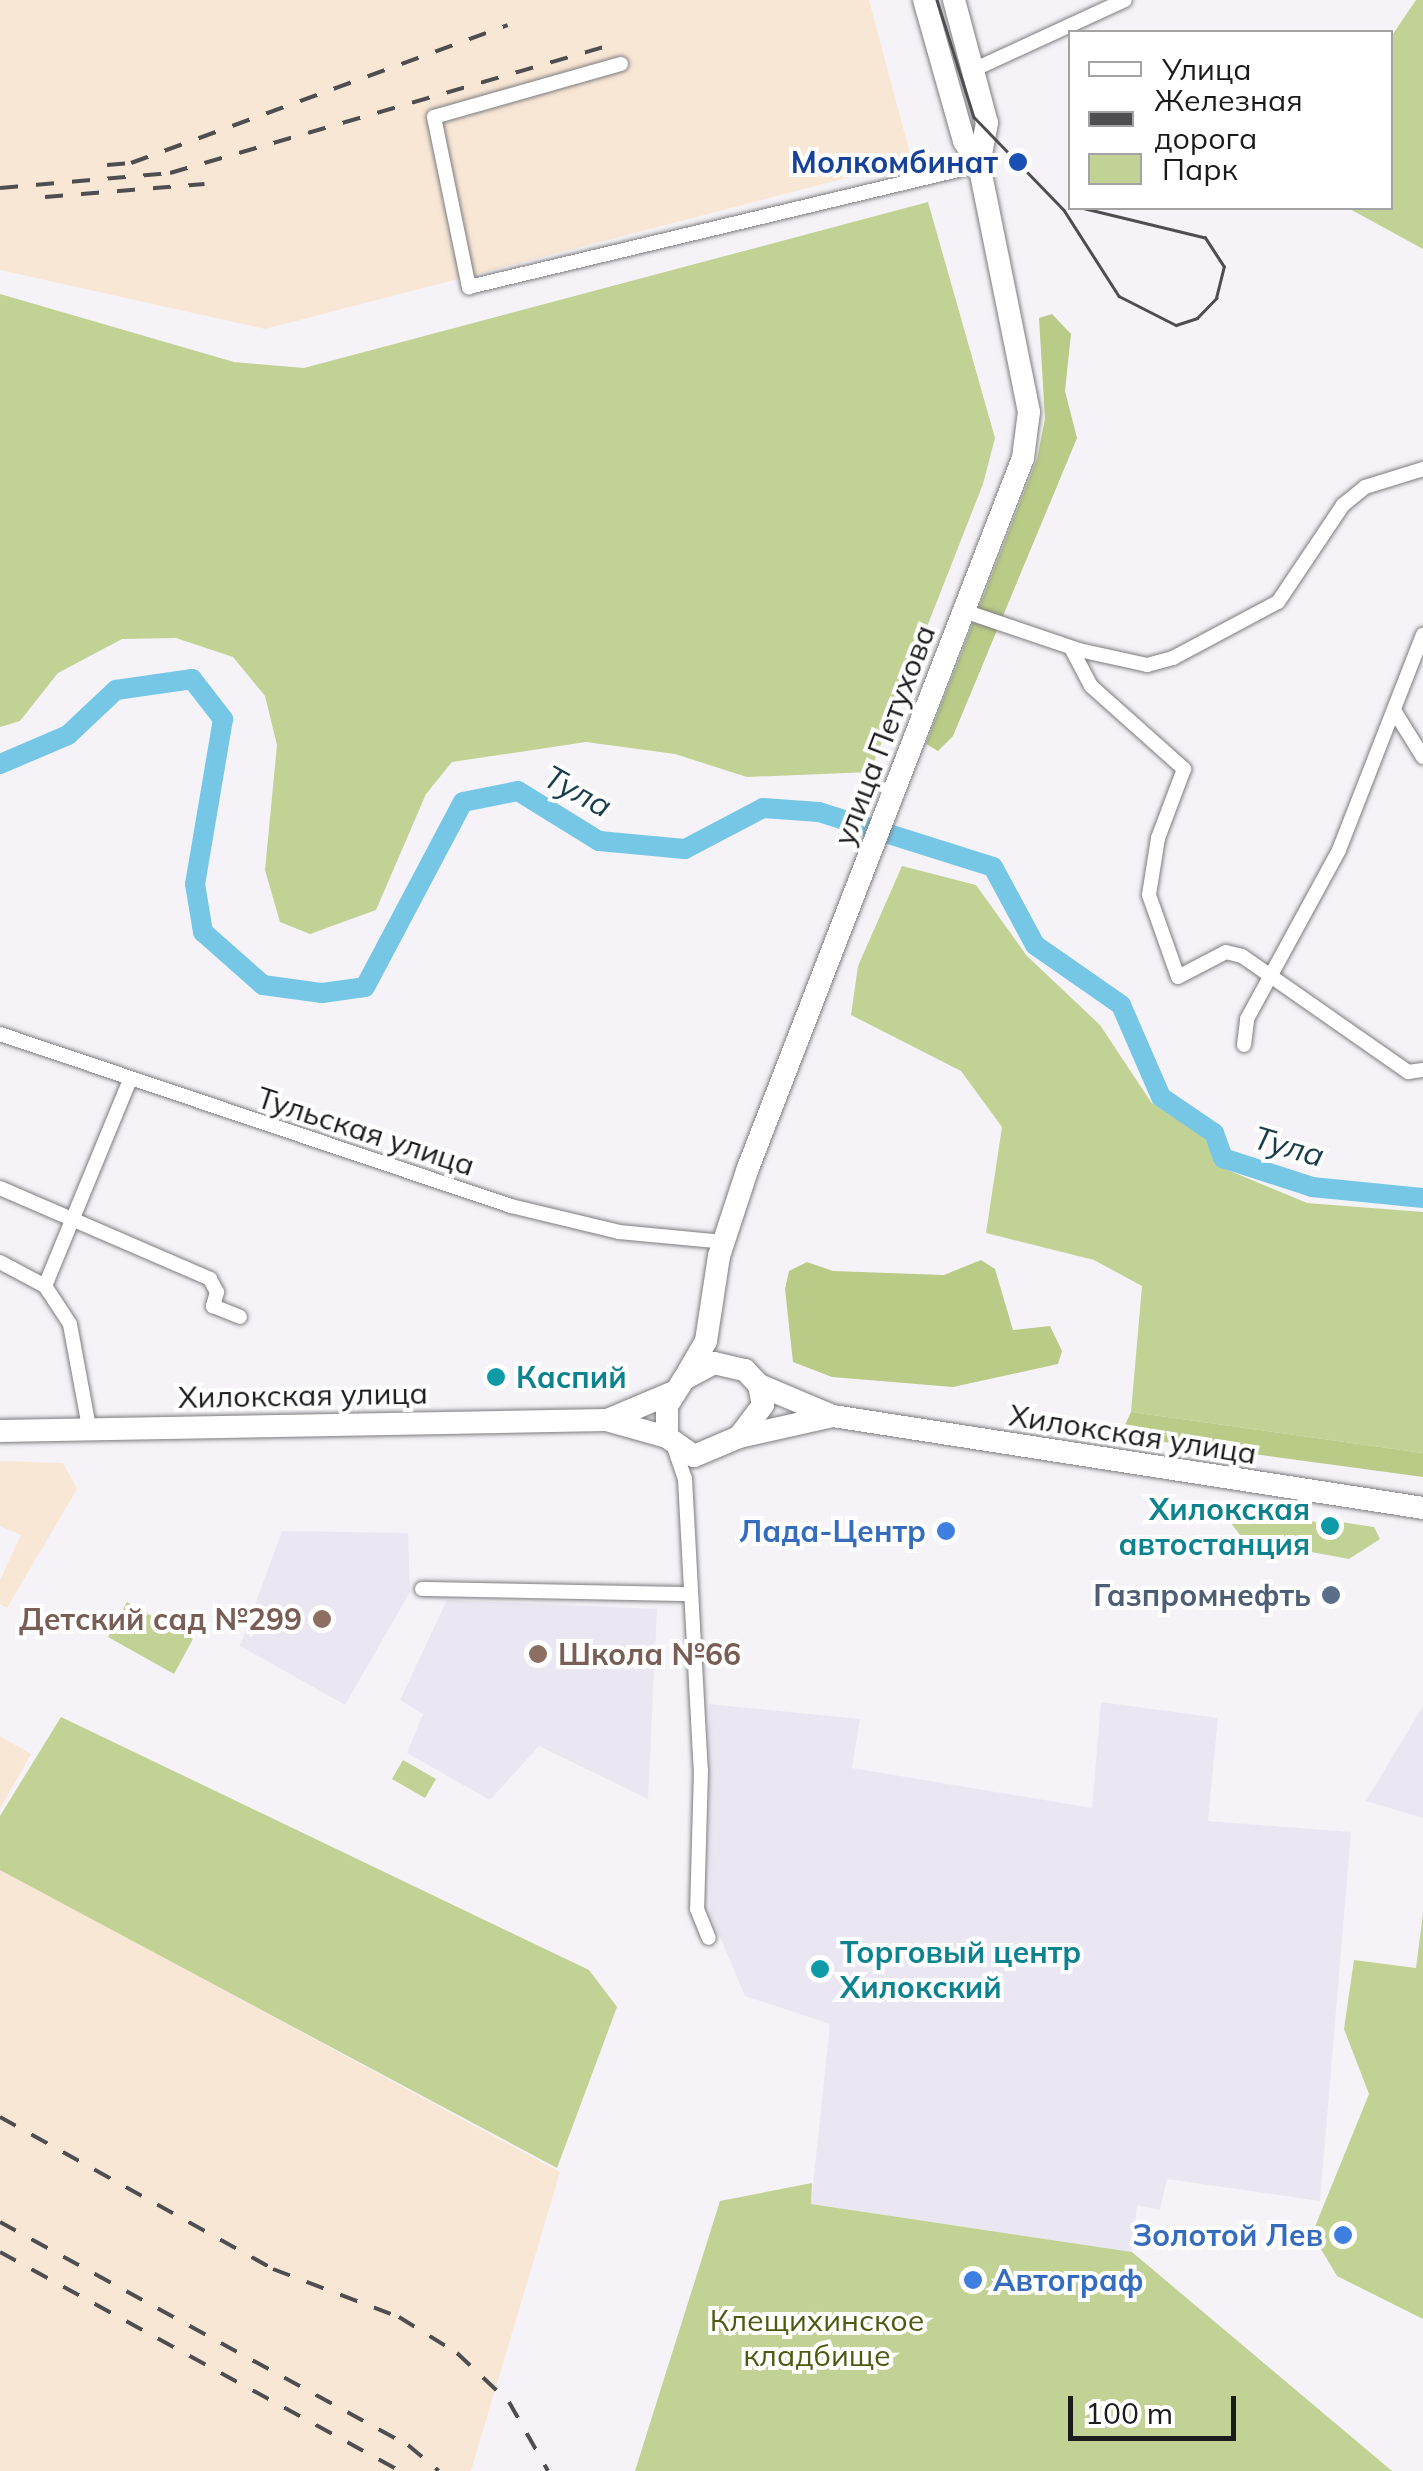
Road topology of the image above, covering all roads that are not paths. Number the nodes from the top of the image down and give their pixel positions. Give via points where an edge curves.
1 (924, 0) edge
2 (954, 0) edge
3 (1125, 0) edge
4 (621, 64) dead end
5 (973, 70) junction
6 (979, 165) junction
7 (1423, 469) edge
8 (964, 611) junction
9 (1423, 635) edge
10 (1071, 648) junction
11 (1395, 712) junction
12 (1423, 758) edge
13 (1270, 974) junction
14 (0, 1034) edge
15 (1244, 1045) dead end
16 (1423, 1070) edge
17 (129, 1082) junction
18 (0, 1188) edge
19 (75, 1222) junction
20 (724, 1242) junction
21 (0, 1262) edge
22 (46, 1286) junction
23 (711, 1316) junction
24 (240, 1317) dead end
25 (752, 1377) junction
26 (679, 1386) junction
27 (833, 1416) junction
28 (606, 1420) junction
29 (89, 1428) junction
30 (0, 1431) edge
31 (739, 1436) junction
32 (671, 1442) junction
33 (705, 1454) junction
34 (685, 1479) junction
35 (1423, 1508) edge
36 (422, 1588) dead end
37 (687, 1594) junction
38 (709, 1938) dead end

1 - 6 main road, улица Петухова via 964,141
2 - 5 main road, улица Петухова
3 - 5 street
4 - 6 street via 434,117 468,287
5 - 6 main road, улица Петухова via 987,123
6 - 8 main road, улица Петухова via 1029,412 1023,458
7 - 10 street via 1365,487 1342,506 1278,602 1173,658 1147,665
8 - 10 street
8 - 20 main road, улица Петухова
9 - 11 street via 1392,700
10 - 13 street via 1091,686 1184,769 1158,838 1149,895 1178,977 1226,952
11 - 12 street
11 - 13 street via 1339,850
13 - 15 street via 1246,1019
13 - 16 street via 1408,1072
14 - 17 street, Тульская улица
17 - 19 street
17 - 20 street, Тульская улица via 511,1206 619,1232
18 - 19 street
19 - 22 street
19 - 24 street via 210,1279 217,1292 213,1306
20 - 23 main road, улица Петухова
21 - 22 street
22 - 29 street via 70,1324
23 - 25 main road
23 - 26 main road, улица Петухова via 700,1358
25 - 26 main road via 714,1364
25 - 27 main road
25 - 31 main road via 763,1405
26 - 28 main road
26 - 32 main road via 666,1406
27 - 31 main road
27 - 35 main road, Хилокская улица
28 - 29 main road, Хилокская улица
28 - 32 main road
29 - 30 main road, Хилокская улица
31 - 33 main road
32 - 33 main road
32 - 34 street
33 - 34 street
34 - 37 street
36 - 37 street
37 - 38 street via 700,1770 697,1908

